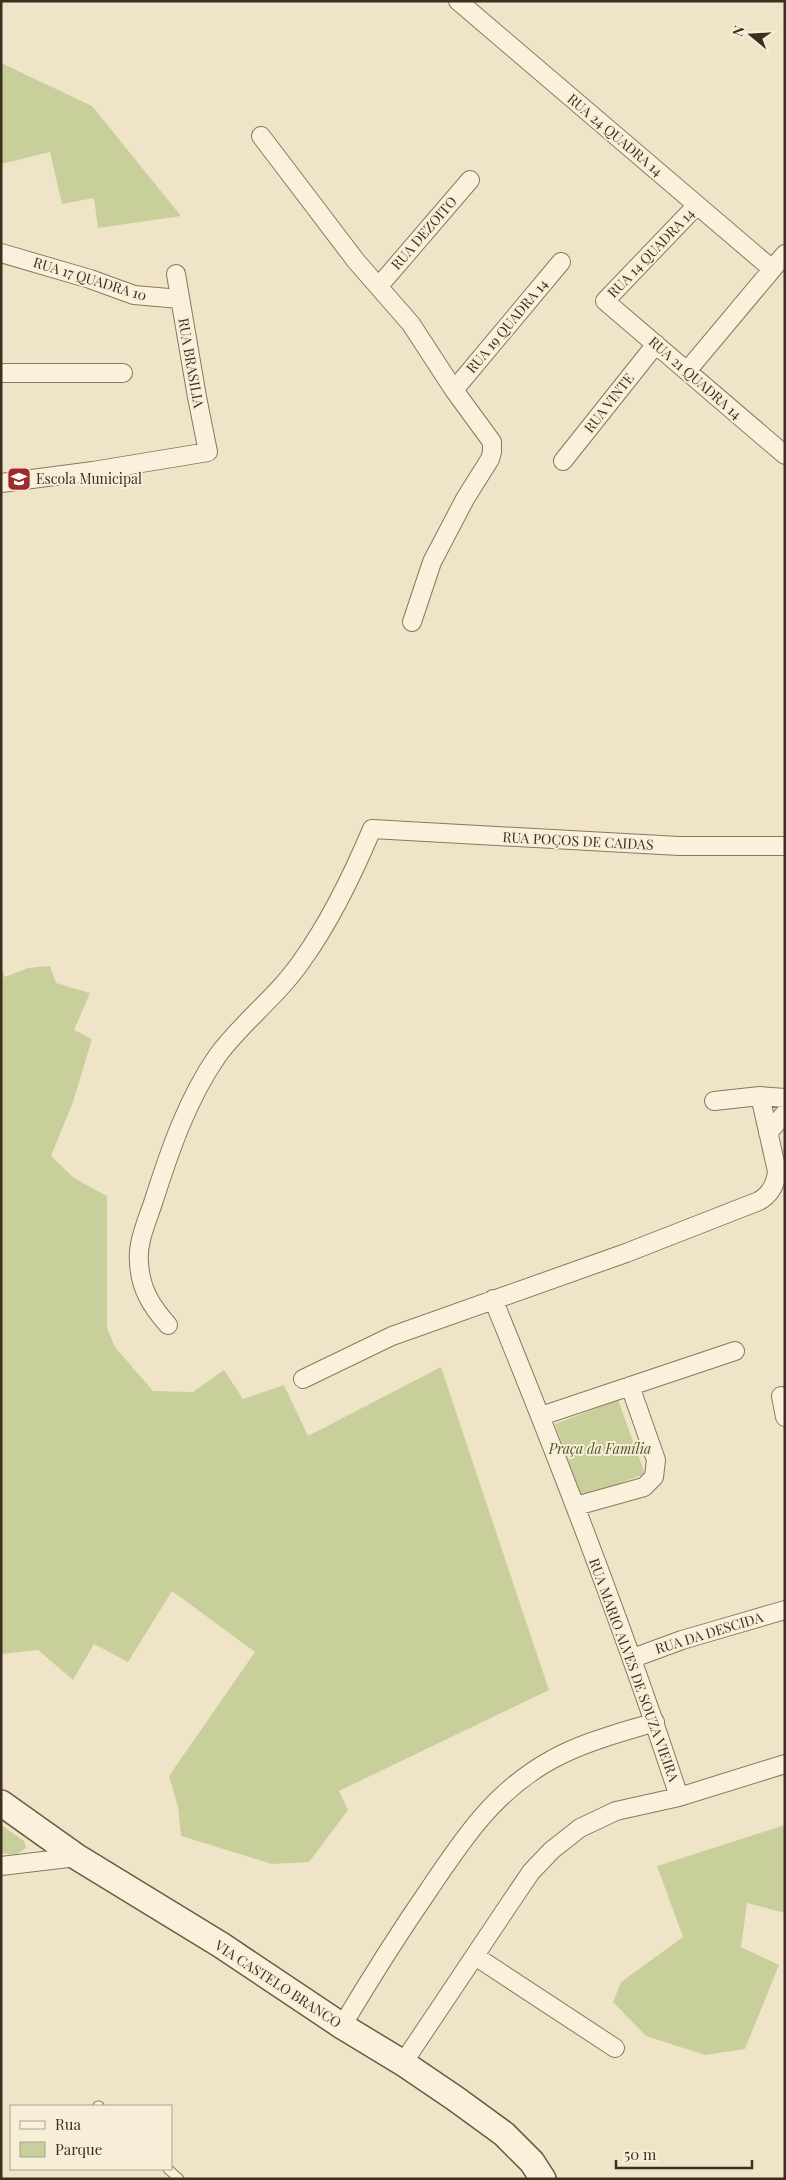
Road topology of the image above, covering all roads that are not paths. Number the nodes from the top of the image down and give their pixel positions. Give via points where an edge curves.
1 (458, 1) edge
2 (261, 136) dead end
3 (470, 180) dead end
4 (697, 205) junction
5 (1, 252) edge
6 (785, 254) edge
7 (560, 262) dead end
8 (772, 269) junction
9 (176, 274) dead end
10 (379, 286) junction
11 (180, 299) junction
12 (605, 301) joint
13 (656, 344) junction
14 (687, 371) junction
15 (1, 373) edge
16 (123, 373) dead end
17 (454, 390) junction
18 (784, 452) edge
19 (563, 461) dead end
20 (1, 483) edge
21 (412, 622) dead end
22 (785, 846) edge
23 (760, 1096) junction
24 (785, 1098) edge
25 (714, 1101) dead end
26 (785, 1114) edge
27 (768, 1133) junction
28 (493, 1298) junction
29 (168, 1325) dead end
30 (735, 1350) dead end
31 (302, 1379) dead end
32 (630, 1386) junction
33 (781, 1396) dead end
34 (541, 1416) junction
35 (785, 1417) edge
36 (576, 1506) junction
37 (785, 1610) edge
38 (633, 1658) junction
39 (654, 1722) junction
40 (785, 1764) edge
41 (679, 1797) junction
42 (1, 1803) edge
43 (77, 1857) junction
44 (1, 1866) edge
45 (475, 1956) junction
46 (342, 2026) junction
47 (615, 2048) dead end
48 (403, 2063) junction
49 (169, 2170) edge
50 (179, 2179) edge
51 (543, 2179) edge

1 - 4 street, RUA 24 QUADRA 14
2 - 10 street via 356,261
3 - 10 street, RUA DEZOITO
4 - 8 street, RUA 24 QUADRA 14
4 - 12 street, RUA 14 QUADRA 14
5 - 11 street, RUA 17 QUADRA 10 via 134,295
6 - 8 street
7 - 17 street, RUA 19 QUADRA 14
8 - 14 street
9 - 11 street, RUA BRASILIA
10 - 17 street via 411,324
11 - 20 street, RUA BRASILIA via 208,452 93,472
12 - 13 street, RUA 21 QUADRA 14
13 - 14 street, RUA 21 QUADRA 14
13 - 19 street, RUA VINTE
14 - 18 street, RUA 21 QUADRA 14
15 - 16 street
17 - 21 street via 492,442 492,452 432,562
22 - 29 street, RUA POÇOS DE CAIDAS via 679,846 372,829 320,934 285,982 219,1054 190,1104 164,1168 144,1228 138,1260 142,1287 154,1309
23 - 24 street
23 - 25 street
23 - 27 street
26 - 27 street
27 - 28 street via 775,1155 776,1182 767,1197 759,1202 626,1253
28 - 31 street via 392,1336
28 - 34 street, RUA MARIO ALVES DE SOUZA VIEIRA
30 - 32 street
32 - 34 street
32 - 36 street via 656,1460 654,1477 644,1487
33 - 35 street
34 - 36 street, RUA MARIO ALVES DE SOUZA VIEIRA
36 - 38 street, RUA MARIO ALVES DE SOUZA VIEIRA
37 - 38 street, RUA DA DESCIDA
38 - 39 street, RUA MARIO ALVES DE SOUZA VIEIRA
39 - 41 street, RUA MARIO ALVES DE SOUZA VIEIRA
39 - 46 street via 582,1746 552,1760 496,1799 459,1845 403,1927
40 - 41 street
41 - 45 street, RUA MARIO ALVES DE SOUZA VIEIRA via 616,1811 580,1828 531,1872
42 - 43 main road, VIA CASTELO BRANCO
43 - 44 street
43 - 46 main road, VIA CASTELO BRANCO via 221,1945
45 - 47 street
45 - 48 street, RUA MARIO ALVES DE SOUZA VIEIRA
46 - 48 main road, VIA CASTELO BRANCO
48 - 51 main road, VIA CASTELO BRANCO via 504,2134 532,2162
49 - 50 lane

